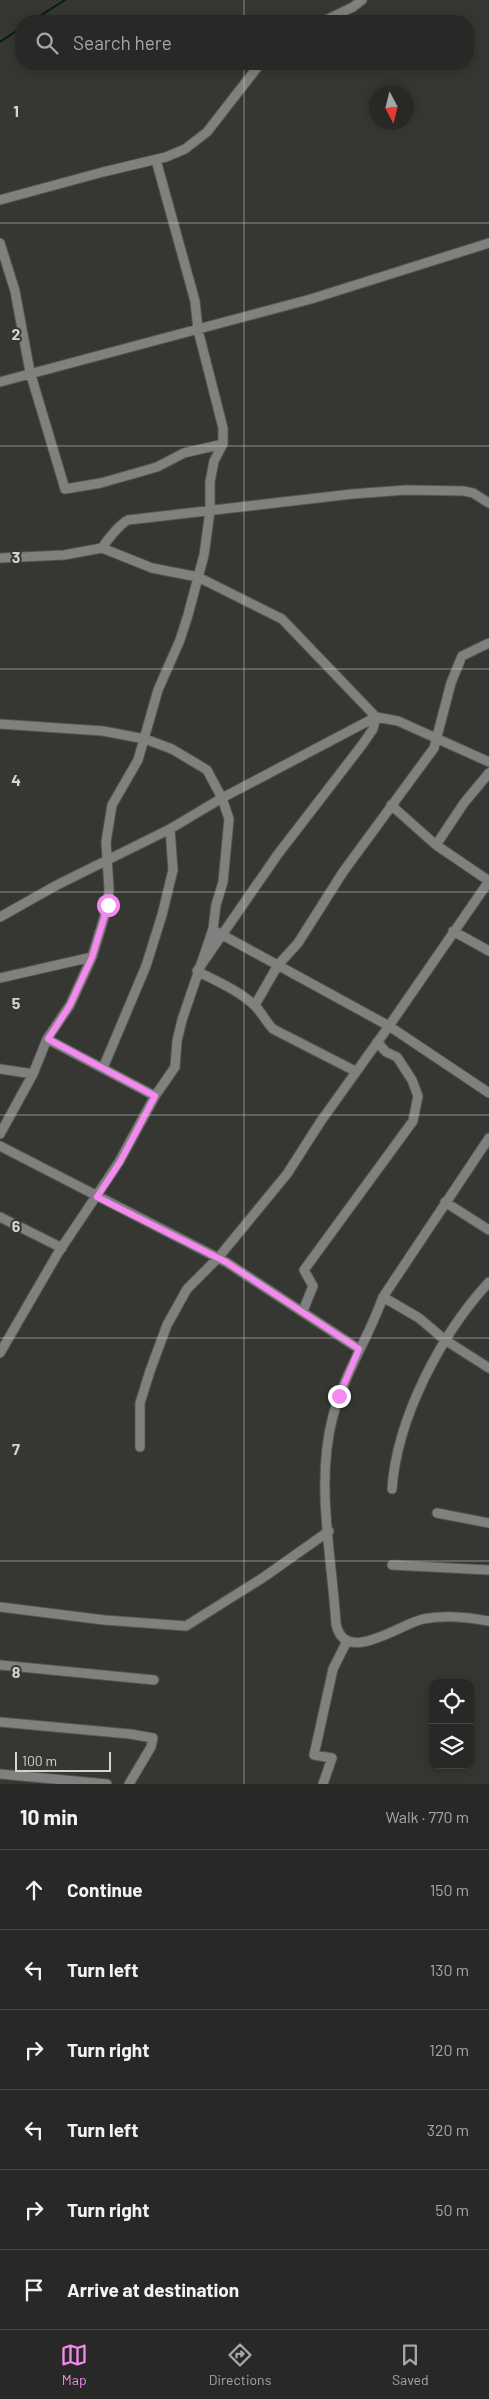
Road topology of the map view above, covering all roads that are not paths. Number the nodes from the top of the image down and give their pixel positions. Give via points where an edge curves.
1 (362, 0) edge
2 (336, 15) edge
3 (255, 70) edge
4 (156, 160) junction
5 (0, 200) edge
6 (489, 243) edge
7 (0, 244) edge
8 (198, 330) junction
9 (30, 372) junction
10 (0, 382) edge
11 (223, 444) junction
12 (489, 503) edge
13 (210, 511) junction
14 (102, 548) junction
15 (0, 558) edge
16 (198, 577) junction
17 (489, 644) edge
18 (376, 717) junction
19 (0, 724) edge
20 (145, 739) junction
21 (436, 740) junction
22 (489, 762) edge
23 (489, 773) edge
24 (222, 798) junction
25 (391, 805) junction
26 (170, 829) junction
27 (436, 846) junction
28 (107, 860) junction
29 (489, 881) edge
30 (0, 917) edge
31 (213, 929) junction
32 (453, 931) junction
33 (222, 934) junction
34 (489, 951) edge
35 (92, 957) junction
36 (278, 965) junction
37 (197, 971) junction
38 (0, 978) edge
39 (255, 1006) junction
40 (389, 1026) junction
41 (48, 1039) junction
42 (377, 1042) junction
43 (0, 1068) edge
44 (103, 1068) junction
45 (355, 1071) junction
46 (32, 1074) junction
47 (489, 1093) edge
48 (155, 1096) junction
49 (0, 1134) edge
50 (489, 1138) edge
51 (0, 1146) edge
52 (97, 1197) junction
53 (445, 1202) junction
54 (0, 1217) edge
55 (489, 1230) edge
56 (62, 1248) junction
57 (218, 1258) junction
58 (489, 1282) edge
59 (382, 1297) junction
60 (303, 1311) junction
61 (445, 1340) junction
62 (359, 1349) junction
63 (0, 1351) edge
64 (489, 1368) edge
65 (140, 1447) dead end
66 (392, 1490) dead end
67 (437, 1513) dead end
68 (489, 1523) edge
69 (329, 1531) junction
70 (392, 1565) dead end
71 (489, 1570) edge
72 (0, 1606) edge
73 (489, 1621) edge
74 (347, 1641) junction
75 (0, 1664) edge
76 (154, 1680) dead end
77 (0, 1722) edge
78 (0, 1774) edge
79 (107, 1784) edge
80 (128, 1784) edge
81 (323, 1784) edge

1 - 2 street
3 - 4 street via 207,132 185,149
4 - 5 street
4 - 8 street via 195,301
6 - 8 street via 311,299
7 - 9 street via 15,291
8 - 9 street
8 - 11 street via 223,428
9 - 10 street
9 - 11 street via 65,489 157,467 184,452
11 - 13 street via 214,461
12 - 13 street via 473,492 406,490
13 - 14 street via 128,520 119,525
13 - 16 street
14 - 15 street via 64,555
14 - 16 street via 152,568
16 - 18 street via 282,619
16 - 20 street via 180,640 158,690
17 - 21 street via 462,656 451,683
18 - 21 street via 398,721
18 - 24 street
18 - 33 street via 373,730 278,854
19 - 20 street via 103,731
20 - 24 street via 172,749 208,770
20 - 28 street via 138,760 112,805 107,828
21 - 22 street
21 - 25 street via 434,748
23 - 27 street via 464,803
24 - 26 street
24 - 31 street via 229,819 223,882
25 - 27 street
25 - 36 street via 298,943
26 - 28 street
26 - 44 street via 172,870 162,915 146,966
27 - 29 street
28 - 30 street
28 - 35 street via 108,905
29 - 32 street
31 - 33 street
31 - 37 street
32 - 34 street
32 - 40 street
33 - 36 street
33 - 37 street
35 - 38 street
35 - 41 street via 70,1005
36 - 39 street
36 - 40 street
37 - 39 street
37 - 48 street via 177,1041 175,1067
39 - 45 street via 273,1029
40 - 42 street
40 - 47 street
41 - 44 street
41 - 46 street
42 - 45 street
42 - 60 street via 397,1058 412,1080 418,1096 413,1121 304,1270 313,1286
43 - 46 street
44 - 48 street
45 - 57 street via 288,1174
46 - 49 street
48 - 52 street via 120,1162
50 - 53 street
51 - 52 street
52 - 56 street
52 - 57 street
53 - 55 street
53 - 59 street
54 - 56 street
56 - 63 street
57 - 60 street
57 - 65 street via 188,1289 167,1325 140,1403
58 - 61 street
59 - 61 street via 419,1318
59 - 62 street via 373,1325
60 - 62 street
61 - 64 street
61 - 66 street via 424,1379 402,1435
62 - 69 street via 339,1396 328,1445
67 - 68 street
69 - 72 street via 186,1626 104,1620
69 - 74 street via 336,1624 338,1632
70 - 71 street
73 - 74 street via 454,1616 428,1619 365,1642
74 - 81 street via 333,1669 314,1755 332,1758
75 - 76 street
77 - 80 street via 153,1738 151,1747
78 - 79 street

